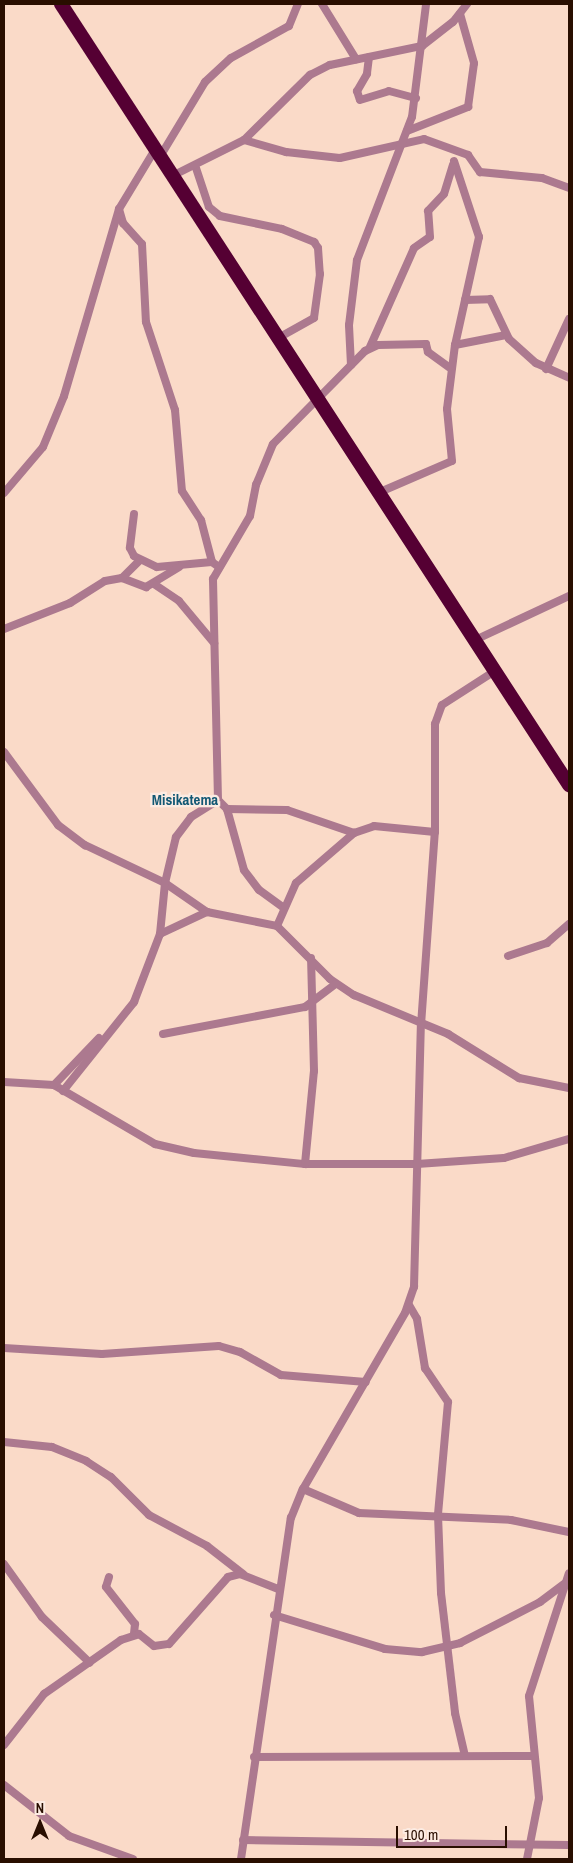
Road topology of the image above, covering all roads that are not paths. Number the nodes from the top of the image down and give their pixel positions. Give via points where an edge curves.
1 (61, 4) edge
2 (298, 4) edge
3 (322, 4) edge
4 (426, 4) edge
5 (467, 4) edge
6 (460, 14) junction
7 (422, 46) junction
8 (369, 57) junction
9 (356, 59) junction
10 (416, 98) junction
11 (407, 131) junction
12 (244, 140) junction
13 (401, 142) junction
14 (158, 152) junction
15 (456, 152) junction
16 (454, 161) junction
17 (196, 168) junction
18 (174, 175) junction
19 (569, 188) edge
20 (119, 209) junction
21 (465, 300) junction
22 (569, 319) edge
23 (506, 335) junction
24 (278, 338) junction
25 (454, 345) junction
26 (370, 347) junction
27 (351, 365) junction
28 (449, 367) junction
29 (546, 369) junction
30 (569, 378) edge
31 (319, 400) junction
32 (380, 492) junction
33 (4, 493) edge
34 (134, 514) dead end
35 (140, 560) junction
36 (215, 565) junction
37 (179, 567) junction
38 (122, 578) junction
39 (154, 584) junction
40 (569, 596) edge
41 (4, 629) edge
42 (475, 640) junction
43 (214, 643) junction
44 (495, 671) junction
45 (4, 752) edge
46 (569, 785) edge
47 (218, 800) junction
48 (227, 809) junction
49 (435, 832) junction
50 (354, 833) junction
51 (165, 884) junction
52 (284, 908) junction
53 (207, 912) junction
54 (569, 924) edge
55 (277, 926) junction
56 (160, 934) junction
57 (508, 956) dead end
58 (311, 958) junction
59 (335, 984) junction
60 (314, 1004) junction
61 (421, 1025) junction
62 (109, 1031) junction
63 (163, 1034) dead end
64 (4, 1082) edge
65 (54, 1086) junction
66 (569, 1088) edge
67 (63, 1090) junction
68 (569, 1139) edge
69 (305, 1164) junction
70 (417, 1164) junction
71 (409, 1304) junction
72 (4, 1348) edge
73 (366, 1382) junction
74 (4, 1442) edge
75 (303, 1488) junction
76 (438, 1515) junction
77 (569, 1532) edge
78 (4, 1564) edge
79 (569, 1573) edge
80 (245, 1575) junction
81 (109, 1577) dead end
82 (564, 1584) junction
83 (278, 1589) junction
84 (567, 1600) edge
85 (274, 1615) junction
86 (134, 1634) junction
87 (447, 1647) junction
88 (90, 1663) junction
89 (4, 1745) edge
90 (465, 1756) junction
91 (534, 1756) junction
92 (254, 1757) junction
93 (4, 1785) edge
94 (243, 1840) junction
95 (531, 1844) junction
96 (569, 1845) edge
97 (133, 1859) edge
98 (241, 1859) edge
99 (527, 1859) edge

1 - 14 highway
2 - 14 street via 289,26 231,58 205,82
3 - 9 street
4 - 7 street
5 - 6 street
6 - 7 street
6 - 11 street via 474,63 468,107
7 - 8 street
7 - 10 street
8 - 9 street
8 - 10 street via 367,74 357,90 360,100 390,91
9 - 12 street via 310,75
10 - 11 street
11 - 13 street
12 - 13 street via 286,152 340,158 371,154
12 - 17 street
13 - 15 street via 430,140
13 - 27 street via 357,260 348,333
14 - 18 highway
14 - 20 street
15 - 16 street
15 - 19 street via 468,156 480,172 542,178
16 - 21 street via 479,237
16 - 26 street via 444,194 428,211 430,237 414,248
17 - 18 street
17 - 24 street via 209,207 220,216 282,229 314,242 318,248 320,274 314,318
18 - 24 highway
20 - 33 street via 61,405 43,447
20 - 36 street via 123,223 142,244 146,322 175,410 182,491 200,520
21 - 23 street via 490,299
21 - 25 street
22 - 29 street
23 - 25 street
23 - 29 street
24 - 31 highway
25 - 28 street
26 - 27 street
26 - 28 street via 426,344 428,352
27 - 31 street
28 - 32 street via 452,461
29 - 30 street
31 - 32 highway
31 - 36 street via 267,454 250,516
32 - 42 highway
34 - 35 street via 130,548
35 - 37 street via 157,567
35 - 38 street
36 - 37 street
36 - 43 street via 212,584
37 - 39 street
38 - 39 street via 143,588
38 - 41 street via 105,580 70,603
39 - 43 street via 179,601
40 - 42 street
42 - 44 highway
43 - 47 street
44 - 46 highway
44 - 49 street via 447,701 437,713
45 - 51 street via 70,835
47 - 48 street
47 - 51 street via 191,817 176,837
48 - 50 street via 287,810
48 - 52 street via 244,870 259,890
49 - 50 street via 374,826
49 - 61 street
50 - 52 street via 296,883
51 - 53 street
51 - 56 street
52 - 55 street
53 - 55 street
53 - 56 street
54 - 57 street via 547,943
55 - 58 street
56 - 62 street via 134,1002
58 - 59 street
58 - 60 street
59 - 60 street
59 - 61 street
60 - 63 street
60 - 69 street
61 - 66 street via 448,1034 519,1078
61 - 70 street
62 - 65 street
62 - 67 street
64 - 65 street
65 - 67 street
67 - 69 street via 127,1130 166,1148
68 - 70 street via 504,1158
69 - 70 street
70 - 71 street via 416,1273
71 - 73 street
71 - 76 street via 417,1319 426,1368 448,1402
72 - 73 street via 102,1354 218,1346 248,1355 281,1376
73 - 75 street
74 - 80 street via 52,1447 86,1461 111,1477 149,1514 207,1546
75 - 76 street via 359,1513
75 - 83 street via 289,1526
76 - 77 street via 518,1521
76 - 87 street
78 - 88 street via 42,1617
79 - 82 street
80 - 83 street
80 - 86 street via 234,1574 223,1581 169,1644 154,1646
81 - 86 street via 106,1587 135,1624
82 - 84 street
82 - 87 street via 540,1602
83 - 85 street
84 - 91 street via 529,1696
85 - 87 street via 385,1649 422,1652
85 - 92 street
86 - 88 street
87 - 90 street
88 - 89 street via 44,1694
90 - 91 street
90 - 92 street
91 - 95 street via 539,1809
92 - 94 street
93 - 97 street via 69,1836
94 - 95 street
94 - 98 street
95 - 96 street
95 - 99 street

